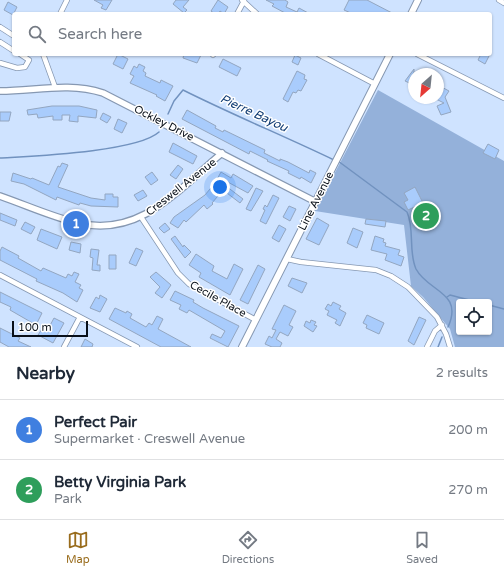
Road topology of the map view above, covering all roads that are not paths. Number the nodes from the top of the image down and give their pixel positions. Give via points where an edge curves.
1 (67, 0) edge
2 (418, 0) edge
3 (498, 0) edge
4 (243, 1) edge
5 (504, 3) edge
6 (61, 12) edge
7 (237, 12) edge
8 (255, 12) edge
9 (412, 12) edge
10 (0, 27) edge
11 (12, 35) edge
12 (0, 42) edge
13 (12, 50) edge
14 (23, 56) edge
15 (44, 56) edge
16 (322, 56) edge
17 (389, 56) edge
18 (421, 56) edge
19 (0, 63) edge
20 (375, 84) junction
21 (55, 86) junction
22 (0, 91) edge
23 (504, 98) edge
24 (222, 153) junction
25 (0, 196) edge
26 (316, 202) junction
27 (141, 217) junction
28 (287, 259) junction
29 (0, 275) edge
30 (80, 317) junction
31 (256, 320) junction
32 (442, 325) junction
33 (64, 347) edge
34 (137, 347) edge
35 (242, 347) edge
36 (427, 347) edge
37 (450, 347) edge

1 - 6 street
2 - 9 main road
3 - 5 street
4 - 7 street
4 - 8 street
10 - 11 street
12 - 13 street
14 - 19 street via 29,60 25,67 17,68
15 - 21 street
16 - 20 street
17 - 20 main road, Line Avenue
18 - 23 street
20 - 26 main road, Line Avenue
21 - 22 street, Ockley Drive
21 - 24 street, Ockley Drive via 82,88 110,96
24 - 26 street, Ockley Drive
24 - 27 street, Creswell Avenue
25 - 27 street, Creswell Avenue via 71,222 92,226 121,224
26 - 28 main road, Line Avenue
27 - 31 street, Cecile Place via 178,273 189,284
28 - 31 main road, Line Avenue
28 - 32 street via 381,271 408,287
29 - 30 street
30 - 33 street
30 - 34 street
31 - 35 main road, Line Avenue
32 - 36 street via 435,331
32 - 37 street

